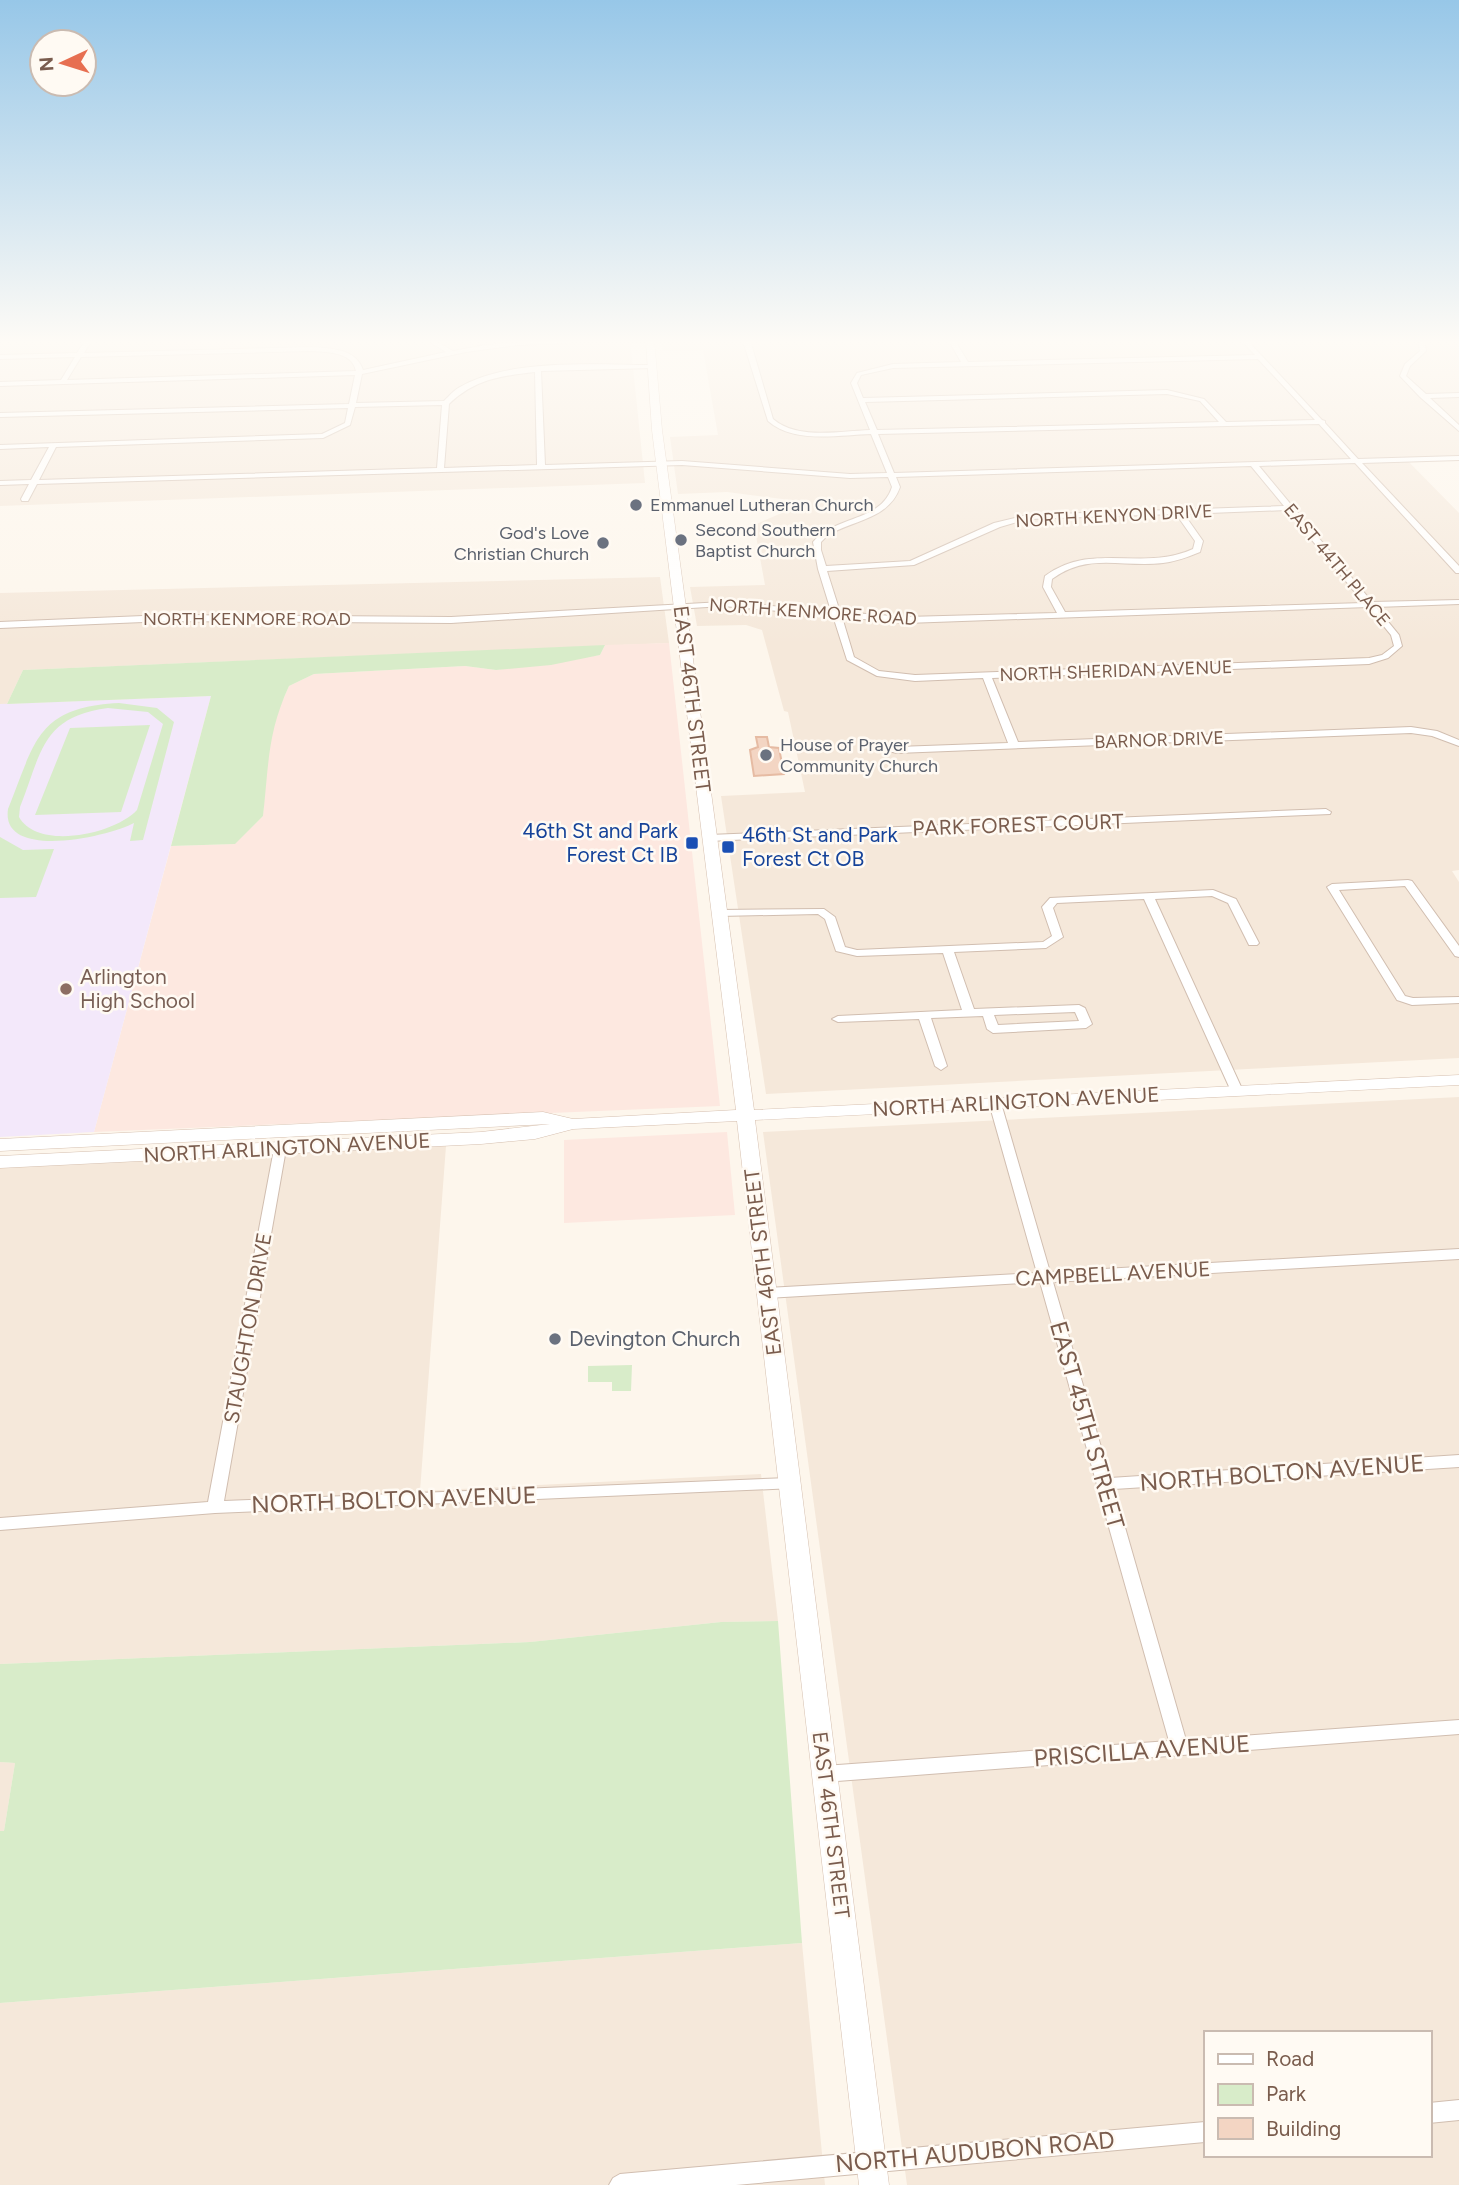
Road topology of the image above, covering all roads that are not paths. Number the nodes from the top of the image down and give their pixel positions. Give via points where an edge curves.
1 (232, 441) edge
2 (443, 441) edge
3 (540, 441) edge
4 (660, 441) edge
5 (878, 441) edge
6 (1341, 441) edge
7 (53, 446) junction
8 (0, 447) edge
9 (1459, 458) edge
10 (1360, 461) junction
11 (662, 463) junction
12 (1253, 464) junction
13 (541, 467) junction
14 (440, 470) junction
15 (892, 475) junction
16 (33, 482) junction
17 (0, 483) edge
18 (25, 499) dead end
19 (1289, 508) junction
20 (1178, 511) junction
21 (822, 569) junction
22 (1459, 571) edge
23 (1459, 602) edge
24 (680, 605) junction
25 (1370, 605) junction
26 (836, 614) junction
27 (1062, 615) junction
28 (0, 625) edge
29 (1374, 660) joint
30 (986, 676) junction
31 (1459, 743) edge
32 (1014, 745) junction
33 (878, 746) dead end
34 (1326, 812) dead end
35 (709, 838) junction
36 (1148, 895) junction
37 (719, 913) junction
38 (1253, 943) dead end
39 (947, 949) junction
40 (1459, 954) edge
41 (1459, 1000) edge
42 (987, 1012) junction
43 (968, 1013) junction
44 (924, 1015) junction
45 (838, 1019) dead end
46 (941, 1066) dead end
47 (1459, 1080) edge
48 (1237, 1091) junction
49 (995, 1103) junction
50 (746, 1115) junction
51 (573, 1124) junction
52 (0, 1145) edge
53 (280, 1149) junction
54 (0, 1162) edge
55 (1459, 1254) edge
56 (1045, 1277) junction
57 (767, 1293) junction
58 (1459, 1461) edge
59 (789, 1484) junction
60 (1104, 1485) junction
61 (215, 1507) junction
62 (0, 1524) edge
63 (1459, 1727) edge
64 (1180, 1748) junction
65 (824, 1774) junction
66 (1459, 2110) edge
67 (1431, 2113) edge
68 (1204, 2132) edge
69 (873, 2173) edge
70 (620, 2185) edge

1 - 7 street
2 - 14 street
3 - 13 street
4 - 11 main road, EAST 46TH STREET
5 - 15 street
6 - 10 street
7 - 8 street
7 - 16 street
9 - 10 street
10 - 12 street
10 - 22 street
11 - 13 street
11 - 15 street via 728,464 821,475
11 - 24 main road, EAST 46TH STREET
12 - 15 street
12 - 19 street, EAST 44TH PLACE
13 - 14 street
14 - 16 street
15 - 21 street via 895,493 888,502 819,539 816,548
16 - 17 street
16 - 18 street
19 - 20 street, NORTH KENYON DRIVE
19 - 25 street, EAST 44TH PLACE
20 - 21 street, NORTH KENYON DRIVE via 1027,517 997,524 911,563
20 - 27 street via 1199,541 1197,550 1170,559 1091,562 1057,571 1048,578 1047,587
21 - 26 street
23 - 25 street, NORTH KENMORE ROAD
24 - 26 street, NORTH KENMORE ROAD via 755,605
24 - 28 street, NORTH KENMORE ROAD via 451,620 167,618
24 - 35 main road, EAST 46TH STREET
25 - 27 street, NORTH KENMORE ROAD
25 - 29 street, EAST 44TH PLACE via 1398,642 1391,654
26 - 27 street, NORTH KENMORE ROAD via 897,620
26 - 30 street, NORTH SHERIDAN AVENUE via 849,656 877,674
29 - 30 street, NORTH SHERIDAN AVENUE
30 - 32 street
31 - 32 street, BARNOR DRIVE via 1441,734 1411,730
32 - 33 street, BARNOR DRIVE via 897,750
34 - 35 street, PARK FOREST COURT
35 - 37 main road, EAST 46TH STREET
36 - 38 street via 1223,895 1232,901
36 - 39 street via 1050,902 1047,907 1058,937 1049,944
36 - 48 street
37 - 39 street via 820,911 830,917 836,944 851,953
37 - 50 main road, EAST 46TH STREET
39 - 43 street
40 - 41 street via 1408,883 1332,887 1401,998 1412,1002
42 - 42 street via 993,1029 1086,1024 1079,1008
42 - 43 street
43 - 44 street
44 - 45 street
44 - 46 street
47 - 48 main road, NORTH ARLINGTON AVENUE
48 - 49 main road, NORTH ARLINGTON AVENUE
49 - 50 main road, NORTH ARLINGTON AVENUE
49 - 56 street, EAST 45TH STREET
50 - 51 main road, NORTH ARLINGTON AVENUE
50 - 57 main road, EAST 46TH STREET
51 - 52 main road, NORTH ARLINGTON AVENUE via 543,1117
51 - 53 main road, NORTH ARLINGTON AVENUE via 481,1138
53 - 54 main road, NORTH ARLINGTON AVENUE
53 - 61 street, STAUGHTON DRIVE
55 - 56 street, CAMPBELL AVENUE
56 - 57 street, CAMPBELL AVENUE
56 - 60 street, EAST 45TH STREET
57 - 59 main road, EAST 46TH STREET
58 - 60 street, NORTH BOLTON AVENUE
59 - 61 street, NORTH BOLTON AVENUE
59 - 65 main road, EAST 46TH STREET
60 - 64 street, EAST 45TH STREET
61 - 62 street, NORTH BOLTON AVENUE
63 - 64 street, PRISCILLA AVENUE
64 - 65 street, PRISCILLA AVENUE
65 - 69 main road, EAST 46TH STREET
66 - 67 street
68 - 69 street, NORTH AUDUBON ROAD
69 - 70 street, NORTH AUDUBON ROAD

